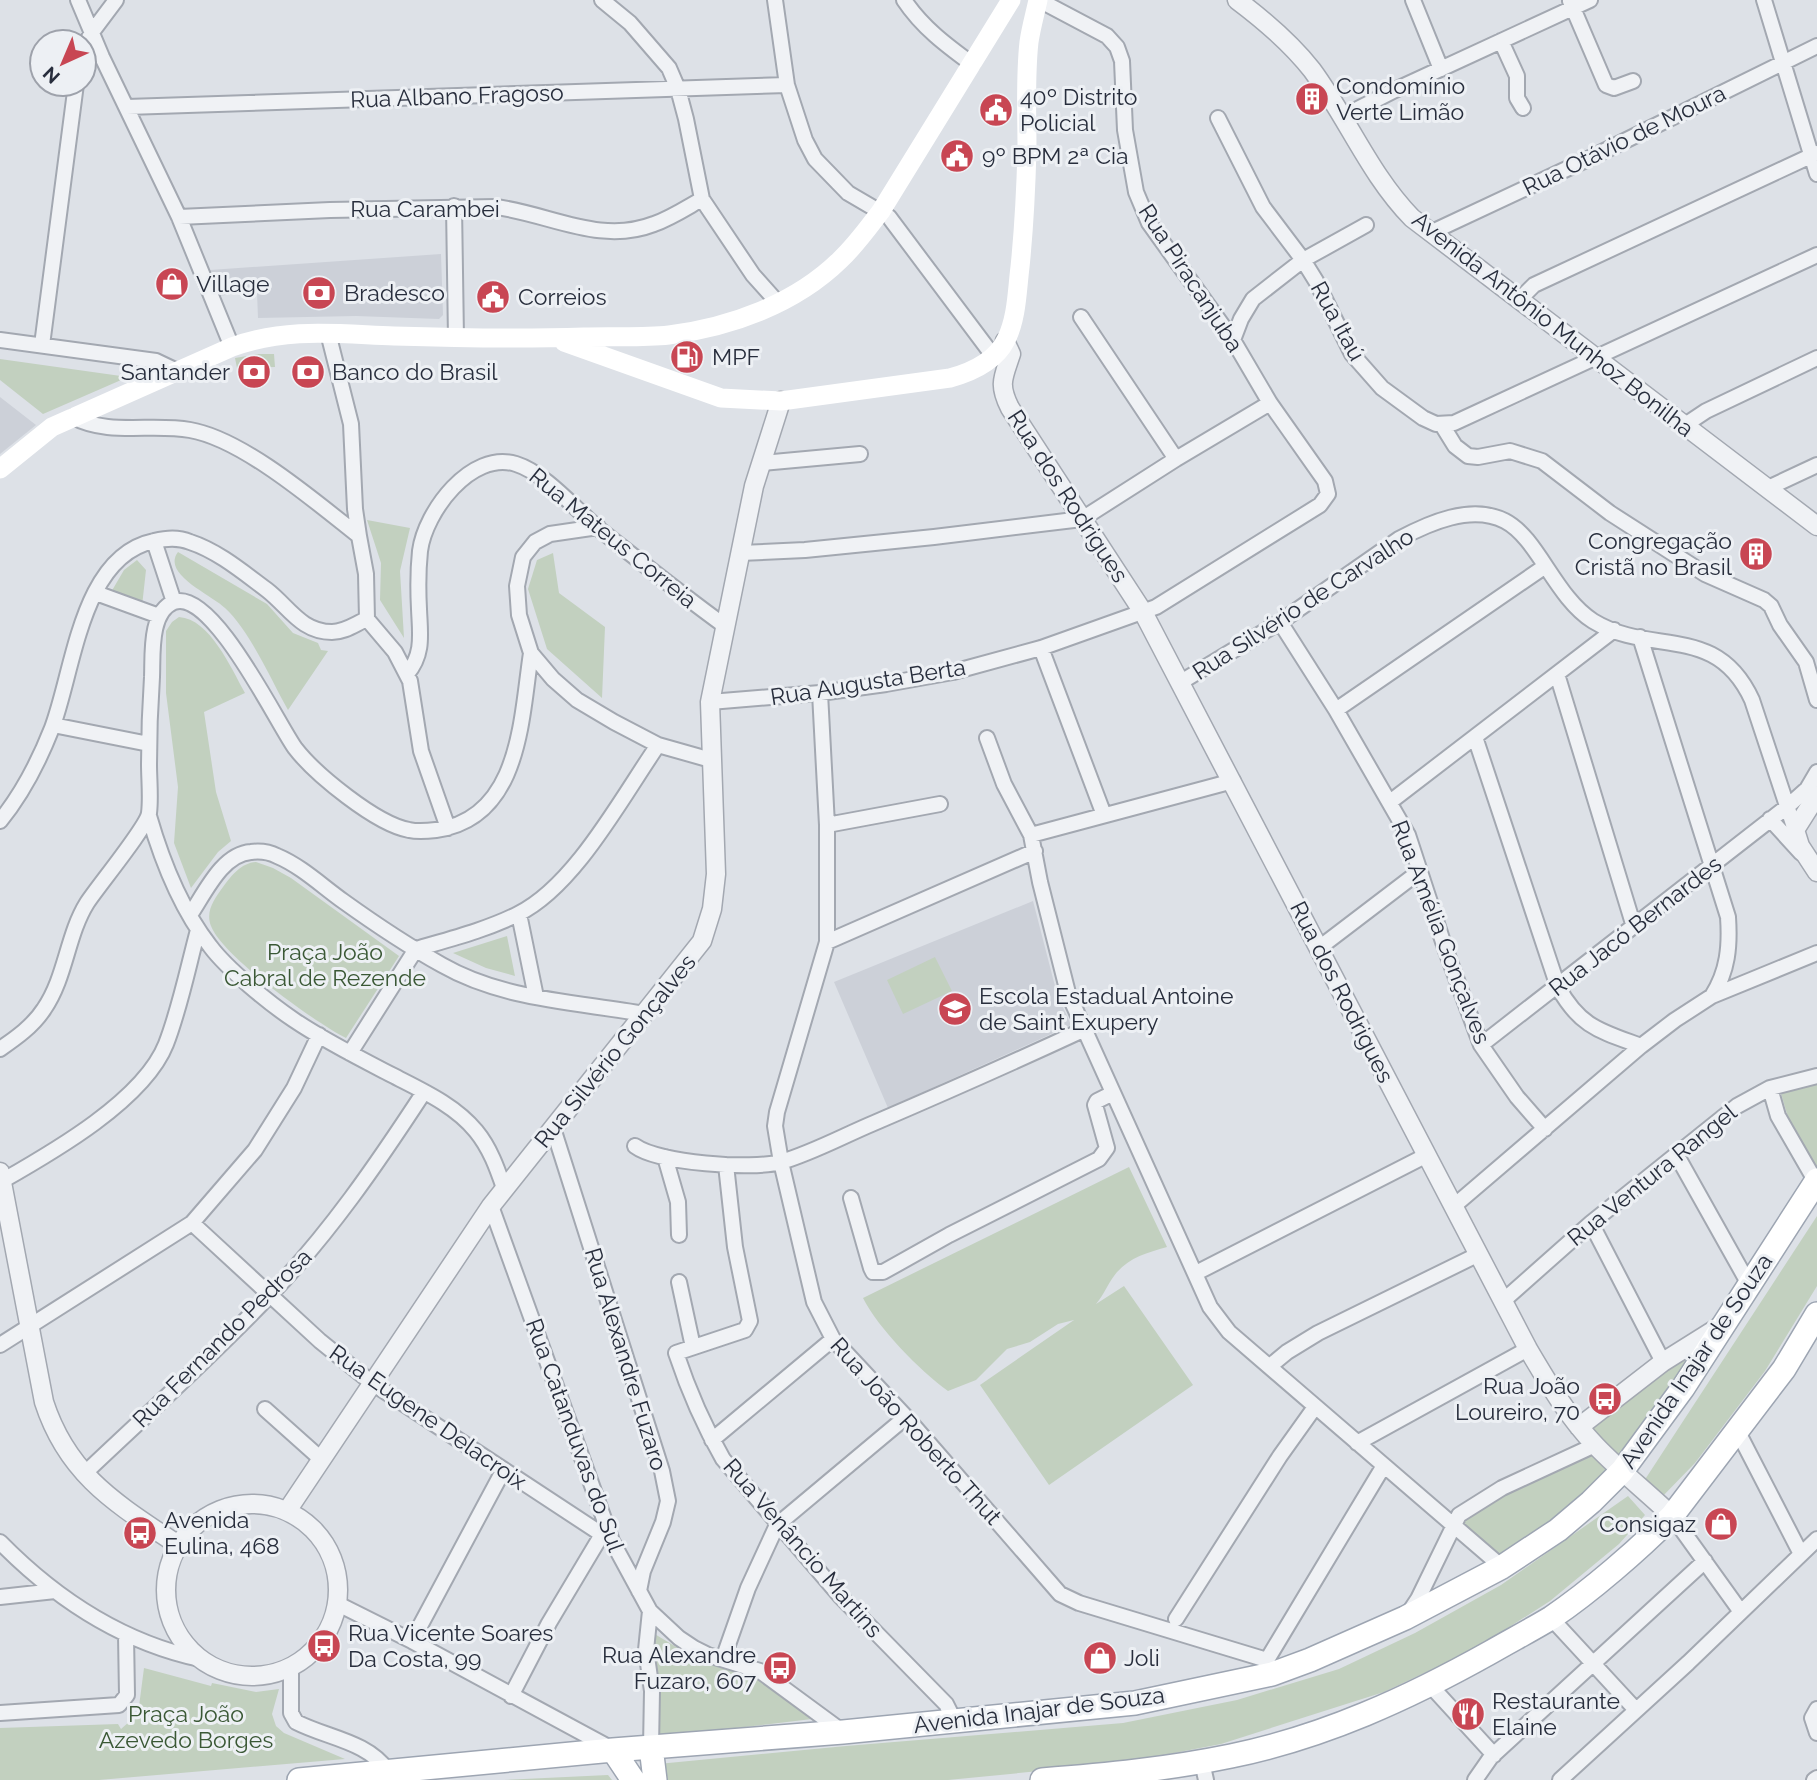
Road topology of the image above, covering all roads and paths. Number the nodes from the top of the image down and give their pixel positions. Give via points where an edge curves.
1 (78, 0) edge
2 (116, 0) edge
3 (602, 0) edge
4 (775, 0) edge
5 (904, 0) edge
6 (1011, 0) edge
7 (1038, 0) edge
8 (1237, 0) edge
9 (1413, 0) edge
10 (1590, 0) edge
11 (1764, 0) edge
12 (1571, 4) edge
13 (1000, 18) junction
14 (90, 28) edge
15 (95, 28) edge
16 (1031, 31) junction
17 (1501, 41) junction
18 (98, 45) edge
19 (1817, 46) edge
20 (1783, 61) junction
21 (972, 64) junction
22 (1441, 69) junction
23 (1633, 81) dead end
24 (787, 85) junction
25 (678, 89) junction
26 (74, 98) edge
27 (127, 107) junction
28 (1523, 108) dead end
29 (1342, 117) junction
30 (1218, 118) dead end
31 (1814, 154) edge
32 (1817, 174) edge
33 (702, 199) junction
34 (454, 206) junction
35 (881, 211) junction
36 (179, 217) junction
37 (1366, 225) dead end
38 (1430, 233) junction
39 (1817, 256) edge
40 (1303, 260) junction
41 (1520, 299) junction
42 (778, 303) junction
43 (1081, 317) dead end
44 (328, 333) junction
45 (625, 336) junction
46 (456, 338) junction
47 (556, 339) junction
48 (0, 340) edge
49 (1233, 340) junction
50 (42, 345) junction
51 (232, 347) junction
52 (1000, 349) junction
53 (1596, 357) junction
54 (1817, 358) edge
55 (623, 363) junction
56 (177, 371) junction
57 (781, 401) junction
58 (1270, 403) junction
59 (73, 417) junction
60 (1442, 425) junction
61 (1685, 425) junction
62 (860, 454) dead end
63 (1176, 458) junction
64 (762, 463) junction
65 (1817, 465) edge
66 (0, 469) edge
67 (1768, 488) junction
68 (1328, 494) joint
69 (1082, 519) junction
70 (1817, 526) edge
71 (598, 527) junction
72 (359, 536) junction
73 (154, 541) junction
74 (740, 553) junction
75 (1544, 567) junction
76 (96, 593) junction
77 (174, 602) junction
78 (1143, 612) junction
79 (159, 616) junction
80 (367, 619) junction
81 (1280, 622) junction
82 (725, 626) junction
83 (1614, 630) junction
84 (1640, 637) junction
85 (1041, 648) junction
86 (531, 653) junction
87 (407, 674) junction
88 (1558, 674) junction
89 (1181, 682) junction
90 (820, 693) junction
91 (1817, 700) edge
92 (710, 702) junction
93 (1335, 710) junction
94 (53, 725) junction
95 (1475, 737) junction
96 (987, 738) dead end
97 (149, 744) junction
98 (658, 745) junction
99 (711, 760) junction
100 (1817, 772) edge
101 (1233, 781) junction
102 (1817, 795) edge
103 (1390, 802) junction
104 (940, 804) dead end
105 (1788, 806) junction
106 (1104, 815) junction
107 (149, 816) junction
108 (1770, 819) junction
109 (0, 821) edge
110 (827, 825) junction
111 (448, 828) junction
112 (1795, 830) junction
113 (1031, 835) junction
114 (1035, 852) junction
115 (1712, 865) junction
116 (1813, 867) edge
117 (1420, 871) junction
118 (519, 914) junction
119 (190, 915) junction
120 (1634, 927) junction
121 (198, 930) junction
122 (827, 942) junction
123 (1319, 948) junction
124 (416, 949) junction
125 (1817, 953) edge
126 (1558, 987) junction
127 (1712, 996) junction
128 (536, 997) junction
129 (644, 1014) junction
130 (1083, 1030) junction
131 (319, 1035) junction
132 (1481, 1045) junction
133 (1641, 1046) junction
134 (0, 1049) edge
135 (350, 1053) junction
136 (1817, 1076) edge
137 (1770, 1088) junction
138 (424, 1092) junction
139 (1113, 1093) junction
140 (553, 1128) junction
141 (1545, 1129) junction
142 (635, 1146) dead end
143 (1676, 1154) junction
144 (1427, 1155) junction
145 (665, 1157) junction
146 (781, 1162) junction
147 (726, 1165) junction
148 (1, 1177) edge
149 (1816, 1181) edge
150 (504, 1188) junction
151 (851, 1198) dead end
152 (491, 1206) junction
153 (1454, 1206) junction
154 (192, 1223) junction
155 (1591, 1223) junction
156 (679, 1235) dead end
157 (1479, 1254) junction
158 (1196, 1273) junction
159 (679, 1282) dead end
160 (1750, 1286) junction
161 (271, 1295) junction
162 (1503, 1301) junction
163 (1817, 1314) edge
164 (1727, 1321) junction
165 (30, 1324) junction
166 (1817, 1336) edge
167 (832, 1339) junction
168 (0, 1345) edge
169 (693, 1347) junction
170 (1528, 1349) junction
171 (1663, 1362) junction
172 (1270, 1366) junction
173 (1784, 1369) junction
174 (372, 1383) junction
175 (1315, 1406) junction
176 (265, 1409) dead end
177 (906, 1418) junction
178 (1579, 1427) junction
179 (1738, 1432) junction
180 (712, 1440) junction
181 (1357, 1443) junction
182 (1595, 1445) junction
183 (321, 1459) junction
184 (1383, 1466) junction
185 (503, 1471) junction
186 (1622, 1471) junction
187 (84, 1474) junction
188 (287, 1511) junction
189 (1672, 1516) junction
190 (777, 1525) junction
191 (1453, 1525) junction
192 (607, 1539) junction
193 (1817, 1539) edge
194 (0, 1542) edge
195 (178, 1545) junction
196 (1801, 1555) junction
197 (1705, 1561) junction
198 (1502, 1567) junction
199 (55, 1591) junction
200 (639, 1591) junction
201 (0, 1597) edge
202 (338, 1604) junction
203 (650, 1611) junction
204 (1741, 1612) junction
205 (1405, 1618) junction
206 (1551, 1618) junction
207 (1177, 1619) dead end
208 (126, 1636) junction
209 (412, 1641) junction
210 (200, 1659) junction
211 (723, 1660) junction
212 (1593, 1664) junction
213 (1269, 1667) junction
214 (291, 1668) junction
215 (1430, 1685) junction
216 (511, 1696) junction
217 (1817, 1709) edge
218 (1636, 1710) junction
219 (0, 1713) edge
220 (954, 1720) junction
221 (843, 1732) junction
222 (1817, 1733) edge
223 (651, 1747) junction
224 (613, 1750) junction
225 (1493, 1755) junction
226 (388, 1771) junction
227 (1204, 1771) edge
228 (299, 1780) edge
229 (633, 1780) edge
230 (655, 1780) edge
231 (1042, 1780) edge
232 (1475, 1780) edge
233 (1560, 1780) edge

1 - 14 street
2 - 15 street
3 - 25 street via 655,50
4 - 24 street
5 - 21 street via 941,42
6 - 13 main road
7 - 16 main road
7 - 49 street, Rua Piracanjuba via 1107,36 1117,47 1136,192 1149,223
8 - 29 street, Avenida Antônio Munhoz Bonilha via 1285,38
9 - 22 street
10 - 12 street
11 - 20 street
12 - 17 street
12 - 23 street via 1606,85 1614,88
13 - 16 main road via 1018,13 1027,19
13 - 21 main road
16 - 52 main road via 1025,90 1022,247 1015,311
17 - 22 street
17 - 28 street via 1517,76 1517,98
18 - 27 street
19 - 20 street, Rua Otávio de Moura
20 - 31 street
20 - 38 street, Rua Otávio de Moura
21 - 35 main road
22 - 29 street
24 - 25 street, Rua Albano Fragoso
24 - 35 street via 815,159 848,193
25 - 27 street, Rua Albano Fragoso
25 - 33 street
26 - 50 street
27 - 36 street
29 - 38 street, Avenida Antônio Munhoz Bonilha via 1380,181
30 - 40 street, Rua Itaú via 1263,207
31 - 32 street
31 - 41 street via 1534,285
33 - 34 street, Rua Carambei via 656,224 622,232 567,225 514,209
33 - 42 street via 753,275
34 - 36 street, Rua Carambei
34 - 46 street
35 - 42 main road via 839,261
35 - 52 street
36 - 51 street
37 - 40 street
38 - 41 street, Avenida Antônio Munhoz Bonilha
39 - 53 street
40 - 49 street via 1253,299
40 - 60 street, Rua Itaú via 1340,333 1367,373 1423,418
41 - 53 street, Avenida Antônio Munhoz Bonilha
42 - 45 main road via 716,327
43 - 63 street
44 - 46 main road
44 - 51 main road via 263,336
44 - 72 street via 352,424
45 - 47 main road
45 - 55 main road via 618,349
46 - 47 main road
47 - 55 main road
48 - 50 street
49 - 58 street, Rua Piracanjuba
50 - 56 street via 156,361
51 - 56 main road
52 - 57 main road via 969,372 950,379
52 - 69 street, Rua dos Rodrigues via 1011,354 1003,373 1005,397
53 - 60 street
53 - 61 street, Avenida Antônio Munhoz Bonilha
54 - 61 street
55 - 57 main road via 721,398
56 - 59 main road
57 - 64 street, Rua Silvério Gonçalves
58 - 63 street
58 - 68 street, Rua Piracanjuba via 1325,481
59 - 66 main road via 52,427
59 - 72 street via 103,428 193,430 256,460
60 - 91 street via 1455,446 1468,456 1510,451 1542,461 1704,575 1764,600 1806,662
61 - 67 street, Avenida Antônio Munhoz Bonilha
62 - 64 street
63 - 69 street
64 - 74 street, Rua Silvério Gonçalves
65 - 67 street
67 - 70 street, Avenida Antônio Munhoz Bonilha
68 - 78 street, Rua Augusta Berta via 1320,505
69 - 74 street via 908,540
69 - 78 street, Rua dos Rodrigues
71 - 82 street, Rua Mateus Correia
71 - 86 street via 550,534 535,542 523,557 517,586 519,615
71 - 87 street, Rua Mateus Correia via 528,468 494,462 462,478 444,499 421,547 419,655
72 - 80 street
73 - 76 street via 126,551 113,563
73 - 77 street
73 - 80 street via 180,538 208,549 269,592 307,627 337,632
74 - 82 street, Rua Silvério Gonçalves
75 - 81 street, Rua Silvério de Carvalho via 1520,533 1505,521 1466,515 1399,539
75 - 83 street, Rua Silvério de Carvalho via 1576,607
75 - 93 street
76 - 79 street
76 - 94 street via 76,641
77 - 79 street
77 - 111 street via 196,606 220,629 297,751 335,788 398,827 422,831
78 - 85 street, Rua Augusta Berta
78 - 89 street, Rua dos Rodrigues
79 - 97 street
80 - 87 street
81 - 89 street, Rua Silvério de Carvalho
81 - 93 street, Rua Amélia Gonçalves
82 - 92 street, Rua Silvério Gonçalves
83 - 84 street, Rua Silvério de Carvalho
83 - 88 street
84 - 105 street, Rua Silvério de Carvalho via 1709,651 1730,666 1752,700
84 - 115 street
85 - 90 street, Rua Augusta Berta via 953,672
85 - 106 street
86 - 98 street via 578,700
86 - 111 street via 513,761 495,796 473,818
87 - 111 street via 421,751
88 - 95 street
88 - 120 street
89 - 101 street, Rua dos Rodrigues
90 - 92 street, Rua Augusta Berta
90 - 110 street, Rua João Roberto Thut
92 - 99 street, Rua Silvério Gonçalves
93 - 103 street, Rua Amélia Gonçalves
94 - 97 street
94 - 109 street via 22,791
95 - 103 street
95 - 126 street
96 - 113 street
97 - 107 street
98 - 99 street
98 - 118 street via 574,867 552,892
99 - 129 street, Rua Silvério Gonçalves via 716,874 712,909 702,941
100 - 105 street, Rua Jacó Bernardes
101 - 106 street
101 - 123 street, Rua dos Rodrigues
102 - 112 street
103 - 117 street, Rua Amélia Gonçalves
104 - 110 street
105 - 108 street, Rua Jacó Bernardes
105 - 112 street, Rua Silvério de Carvalho
106 - 113 street
107 - 119 street via 159,850
107 - 134 street via 86,905 47,1007 36,1022
108 - 115 street, Rua Jacó Bernardes
108 - 116 street
110 - 122 street, Rua João Roberto Thut
112 - 116 street, Rua Silvério de Carvalho
113 - 114 street
114 - 122 street
114 - 130 street via 1068,993
115 - 120 street, Rua Jacó Bernardes
115 - 127 street via 1728,917 1729,938 1727,963
117 - 123 street
117 - 132 street, Rua Amélia Gonçalves
118 - 124 street
118 - 128 street
119 - 121 street
119 - 124 street via 230,860 253,851 269,853
120 - 126 street, Rua Jacó Bernardes
121 - 131 street via 258,992
121 - 148 street via 166,1045 152,1069 126,1097 47,1156
122 - 146 street, Rua João Roberto Thut via 777,1112
123 - 144 street, Rua dos Rodrigues
124 - 128 street via 480,982
124 - 135 street
125 - 127 street
126 - 132 street, Rua Jacó Bernardes
126 - 133 street via 1582,1021
127 - 133 street
128 - 129 street
129 - 140 street, Rua Silvério Gonçalves
130 - 139 street
130 - 146 street
131 - 135 street
131 - 154 street via 294,1088 255,1150
132 - 141 street, Rua Amélia Gonçalves
133 - 141 street
135 - 138 street
136 - 137 street, Rua Ventura Rangel
137 - 143 street, Rua Ventura Rangel via 1737,1105
137 - 149 street via 1779,1116
138 - 150 street via 475,1129
138 - 161 street, Rua Fernando Pedrosa via 373,1170
139 - 151 street via 1095,1105 1107,1148 1099,1159 883,1272 871,1268
139 - 158 street
140 - 150 street, Rua Silvério Gonçalves
140 - 200 street, Rua Alexandre Fuzaro via 662,1471 667,1501 663,1522
141 - 153 street
142 - 145 street
143 - 155 street, Rua Ventura Rangel
143 - 160 street
144 - 153 street, Rua dos Rodrigues
144 - 158 street
145 - 147 street
145 - 156 street via 678,1202
146 - 147 street
146 - 167 street, Rua João Roberto Thut via 814,1302
147 - 169 street via 735,1247 750,1321 745,1330
148 - 165 street
149 - 160 main road, Avenida Inajar de Souza
150 - 152 street, Rua Silvério Gonçalves
152 - 174 street, Rua Silvério Gonçalves
152 - 192 street, Rua Catanduvas do Sul
153 - 157 street, Rua dos Rodrigues
154 - 161 street, Rua Eugene Delacroix
154 - 165 street
155 - 162 street, Rua Ventura Rangel
155 - 171 street
157 - 162 street, Rua dos Rodrigues
157 - 172 street via 1318,1333
158 - 172 street via 1217,1317
159 - 169 street
160 - 164 main road, Avenida Inajar de Souza
161 - 174 street, Rua Eugene Delacroix
161 - 187 street, Rua Fernando Pedrosa
162 - 170 street, Rua dos Rodrigues
163 - 173 main road
164 - 171 street
164 - 186 main road, Avenida Inajar de Souza
165 - 168 street
165 - 187 street via 52,1428
166 - 173 street
167 - 177 street, Rua João Roberto Thut
167 - 180 street
169 - 180 street, Rua Venâncio Martins via 676,1353
170 - 178 street, Rua dos Rodrigues
170 - 181 street
171 - 178 street
172 - 175 street
173 - 179 main road
174 - 183 street, Rua Silvério Gonçalves
174 - 185 street, Rua Eugene Delacroix
175 - 181 street
175 - 207 street
176 - 183 street
177 - 190 street
177 - 213 street, Rua João Roberto Thut via 1060,1594
178 - 182 street, Rua dos Rodrigues
179 - 189 main road
179 - 196 street
180 - 190 street, Rua Venâncio Martins
181 - 184 street
182 - 186 street, Rua dos Rodrigues
182 - 191 street via 1502,1488 1459,1516
183 - 188 street, Rua Silvério Gonçalves
184 - 191 street
184 - 213 street
185 - 192 street, Rua Eugene Delacroix
185 - 209 street
186 - 189 street, Rua dos Rodrigues
186 - 198 main road, Avenida Inajar de Souza via 1558,1530
187 - 195 street via 119,1505
188 - 195 street via 263,1504 226,1508 194,1526
188 - 202 street via 311,1526 328,1548 338,1575
189 - 197 street, Rua dos Rodrigues
189 - 206 main road
190 - 211 street via 748,1588
190 - 220 street, Rua Venâncio Martins via 946,1704
191 - 198 street
191 - 205 street
192 - 200 street, Rua Catanduvas do Sul
192 - 216 street via 549,1623
193 - 196 street
194 - 199 street
195 - 210 street via 166,1593 171,1618
196 - 204 street
197 - 204 street, Rua dos Rodrigues
197 - 212 street
198 - 205 main road, Avenida Inajar de Souza
199 - 201 street
199 - 208 street
200 - 203 street, Rua Catanduvas do Sul
202 - 209 street
202 - 214 street via 330,1630 313,1652
203 - 211 street via 694,1648
203 - 223 street via 646,1650 652,1690
204 - 218 street
205 - 213 main road, Avenida Inajar de Souza via 1310,1660
206 - 212 street
206 - 215 main road
208 - 210 street
208 - 219 street via 127,1695 119,1705
209 - 216 street
210 - 214 street via 244,1676
211 - 221 street via 761,1671
212 - 218 street
212 - 225 street
213 - 220 main road, Avenida Inajar de Souza via 1135,1703
214 - 226 street via 290,1706 296,1722 365,1749
215 - 225 street
215 - 227 main road via 1357,1719 1234,1756
216 - 224 street
217 - 222 street via 1812,1718
218 - 233 street
220 - 221 main road, Avenida Inajar de Souza
221 - 223 main road, Avenida Inajar de Souza
223 - 224 main road, Avenida Inajar de Souza
223 - 230 main road
224 - 226 main road, Avenida Inajar de Souza
224 - 229 main road
225 - 232 street
226 - 228 main road, Avenida Inajar de Souza
227 - 231 main road

